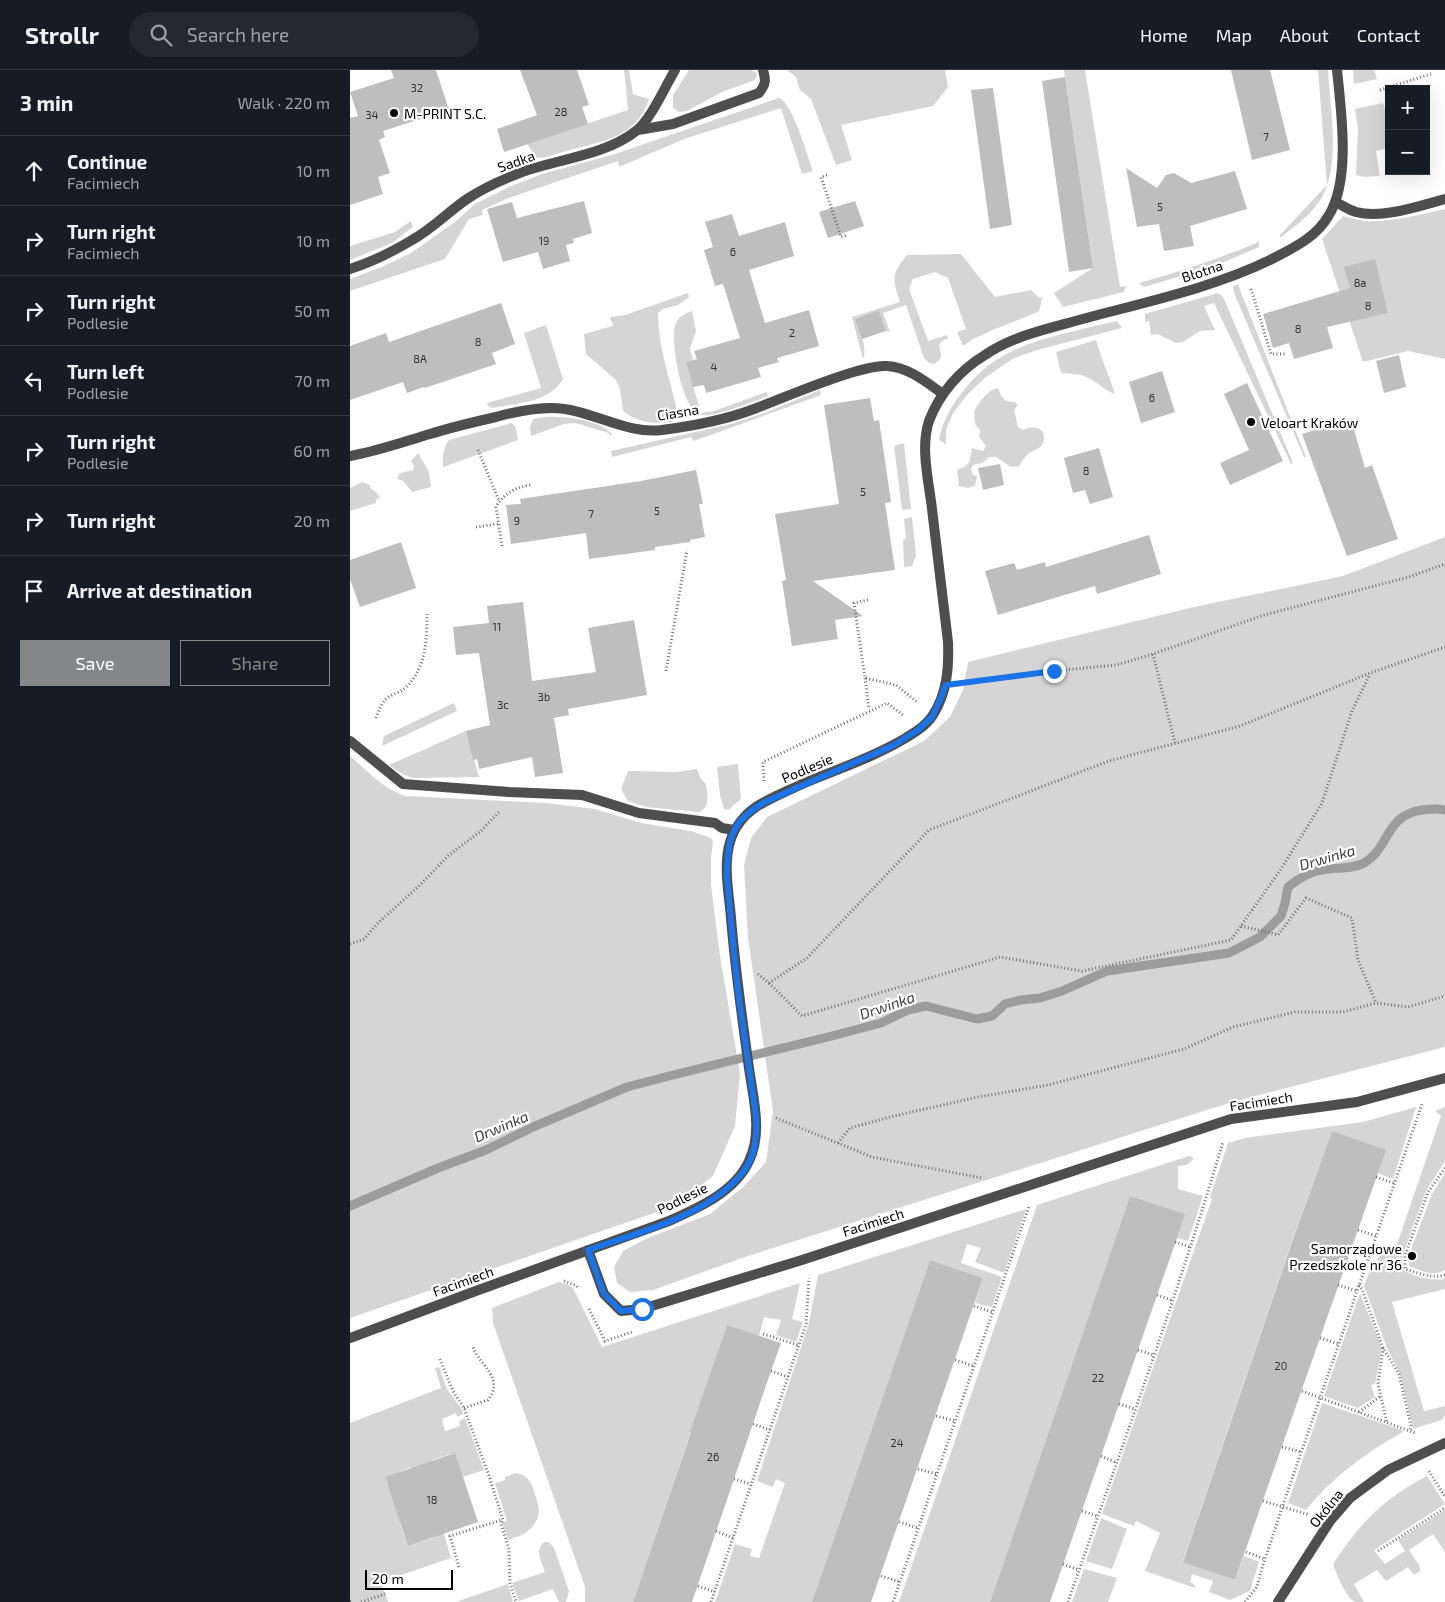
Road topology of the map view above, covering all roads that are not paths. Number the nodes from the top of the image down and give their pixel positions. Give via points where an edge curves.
1 (675, 70) edge
2 (763, 70) edge
3 (1337, 70) edge
4 (638, 130) junction
5 (1445, 200) edge
6 (1335, 202) junction
7 (350, 269) edge
8 (943, 394) junction
9 (350, 456) edge
10 (350, 741) edge
11 (734, 830) junction
12 (1445, 1078) edge
13 (588, 1250) junction
14 (350, 1338) edge
15 (1445, 1443) edge
16 (1278, 1602) edge

1 - 4 street, Sadka
2 - 4 street via 766,80 759,93 673,124
3 - 6 street, Błotna via 1342,139
4 - 7 street, Sadka via 599,150 522,172 495,184 468,198 414,239
5 - 6 street via 1374,214 1350,210
6 - 8 street, Błotna via 1321,226 1292,249 1210,284 1059,325 1006,343 984,355
8 - 9 street, Ciasna via 904,369 875,366 832,378 729,417 680,427 644,430 575,410 552,408 484,419
8 - 11 street, Podlesie via 928,423 926,457 948,642 946,685 932,717 892,746 765,802 742,819
10 - 11 street via 403,784 582,794 640,813 714,823
11 - 13 street, Podlesie via 727,872 739,1002 756,1110 754,1148 738,1178 698,1208
12 - 13 street, Facimiech via 1357,1102 1231,1118 802,1260 642,1309 621,1311 604,1294
13 - 14 street, Facimiech
15 - 16 street, Okólna via 1388,1470 1350,1498 1330,1521

